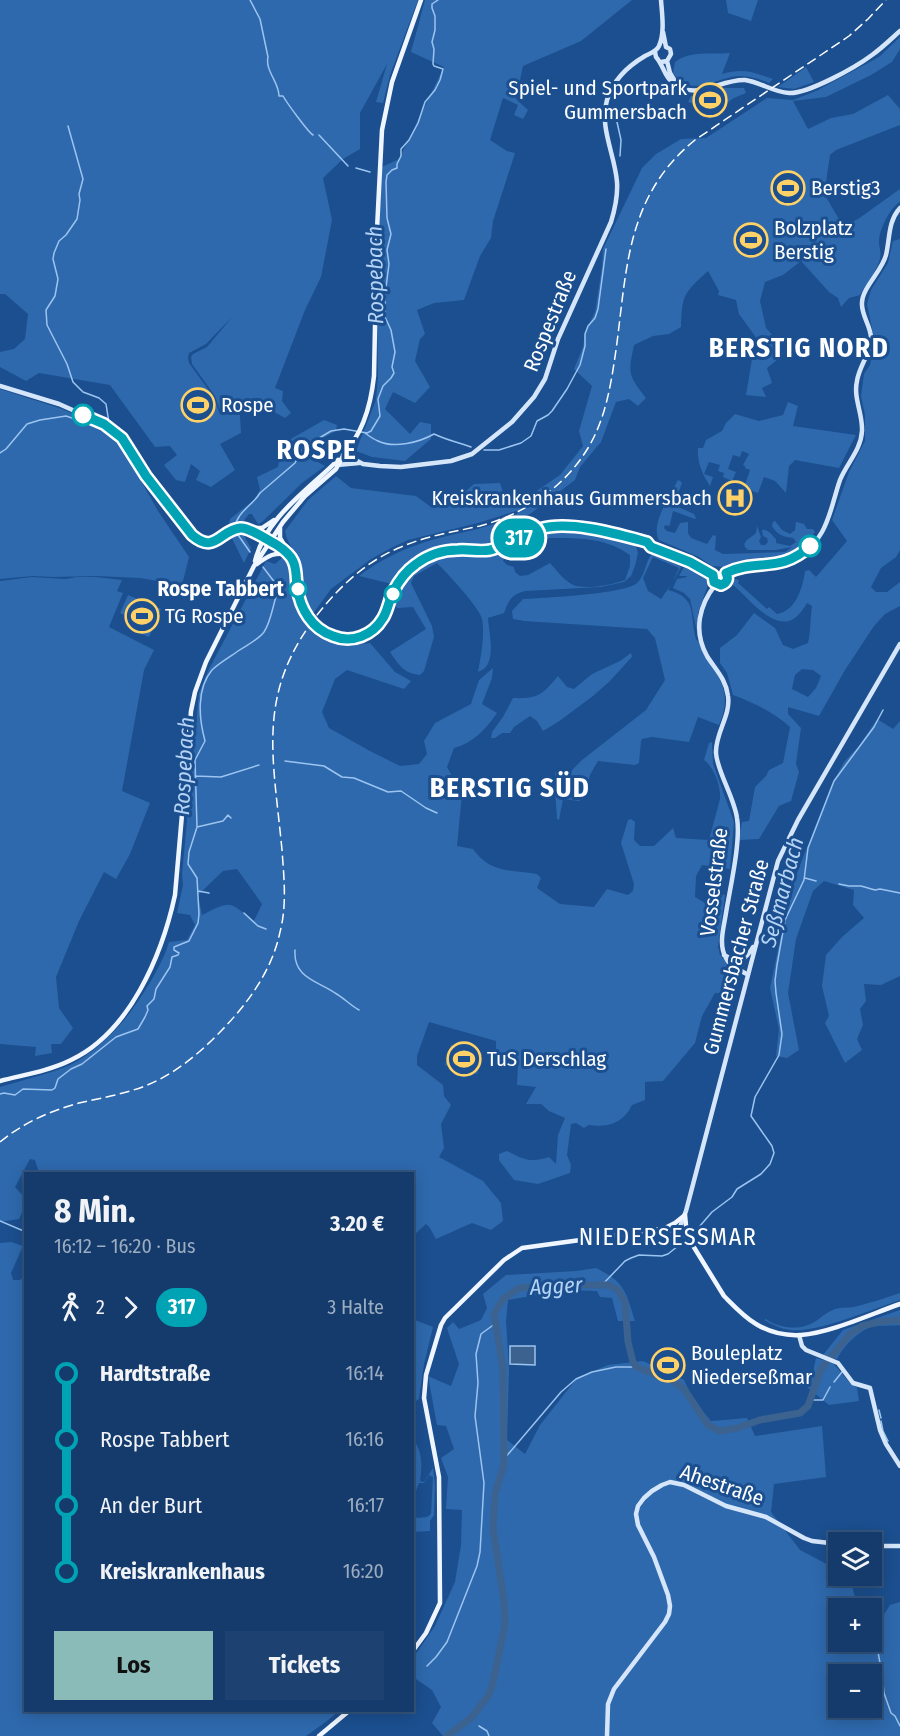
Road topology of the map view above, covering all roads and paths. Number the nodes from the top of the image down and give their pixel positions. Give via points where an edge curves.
1 (421, 0) edge
2 (661, 0) edge
3 (662, 30) junction
4 (900, 31) edge
5 (666, 47) junction
6 (656, 52) junction
7 (667, 61) junction
8 (661, 62) junction
9 (677, 85) junction
10 (900, 208) edge
11 (0, 387) edge
12 (344, 454) junction
13 (363, 464) junction
14 (338, 465) junction
15 (277, 519) junction
16 (280, 526) junction
17 (246, 528) junction
18 (264, 538) junction
19 (270, 541) junction
20 (290, 555) junction
21 (254, 566) junction
22 (726, 573) junction
23 (714, 574) junction
24 (716, 584) junction
25 (900, 644) edge
26 (756, 939) junction
27 (724, 955) junction
28 (747, 974) junction
29 (0, 1081) edge
30 (685, 1215) junction
31 (661, 1229) junction
32 (678, 1232) junction
33 (688, 1237) junction
34 (900, 1304) edge
35 (799, 1335) junction
36 (900, 1466) edge
37 (828, 1543) edge
38 (882, 1546) edge
39 (900, 1546) edge
40 (414, 1649) edge
41 (348, 1712) edge
42 (319, 1736) edge
43 (607, 1736) edge

1 - 12 main road via 392,82 382,130 372,399 361,428
2 - 3 street
3 - 5 street
3 - 6 street
4 - 9 street via 871,56 802,92 785,93 753,81 698,91
5 - 6 street, Rospestraße
5 - 7 street via 671,54
6 - 8 street
6 - 13 street, Rospestraße via 626,69 607,100 605,125 617,182 616,207 534,397 512,422 460,459 401,467
7 - 8 street
7 - 9 street
8 - 9 street via 668,78
10 - 22 street via 890,226 880,270 862,303 871,344 855,389 861,439 842,476 823,530 800,556
11 - 17 street via 59,405 113,430 192,535 203,543
12 - 13 street, Rospestraße
12 - 14 main road
12 - 15 main road
13 - 14 street
14 - 16 main road
15 - 17 main road via 262,528
15 - 18 main road
16 - 19 main road
16 - 20 main road via 280,538
17 - 18 street
18 - 19 street
18 - 21 main road
19 - 20 street
19 - 21 main road
20 - 21 main road via 271,554
20 - 23 street via 307,616 322,631 345,639 365,635 378,625 405,574 432,555 499,548 540,529 563,525 647,542
21 - 29 main road via 216,640 195,692 175,895 152,968 115,1025 93,1046 68,1061
22 - 23 street via 722,570
22 - 24 street via 726,582
23 - 24 street
24 - 27 street, Vosselstraße via 704,602 699,629 704,649 722,676 729,697 716,749 738,822 722,940
25 - 26 street, Gummersbacher Straße via 780,853
26 - 27 street via 744,958 736,961
26 - 28 street, Gummersbacher Straße
27 - 28 street, Vosselstraße
28 - 30 street, Gummersbacher Straße
30 - 31 main road
30 - 32 street, Gummersbacher Straße
30 - 33 main road
31 - 32 main road
31 - 40 main road via 522,1248 504,1260 445,1318 426,1375 424,1398 439,1477 440,1603
32 - 33 main road
33 - 35 main road via 724,1296 741,1313 772,1331
34 - 35 main road
35 - 36 street via 806,1350 834,1361 853,1383 872,1389 880,1430
37 - 43 street, Ahestraße via 804,1538 766,1517 726,1506 684,1485 670,1482 652,1491 636,1514 668,1595 669,1614 615,1689 608,1704
38 - 39 street
41 - 42 main road

